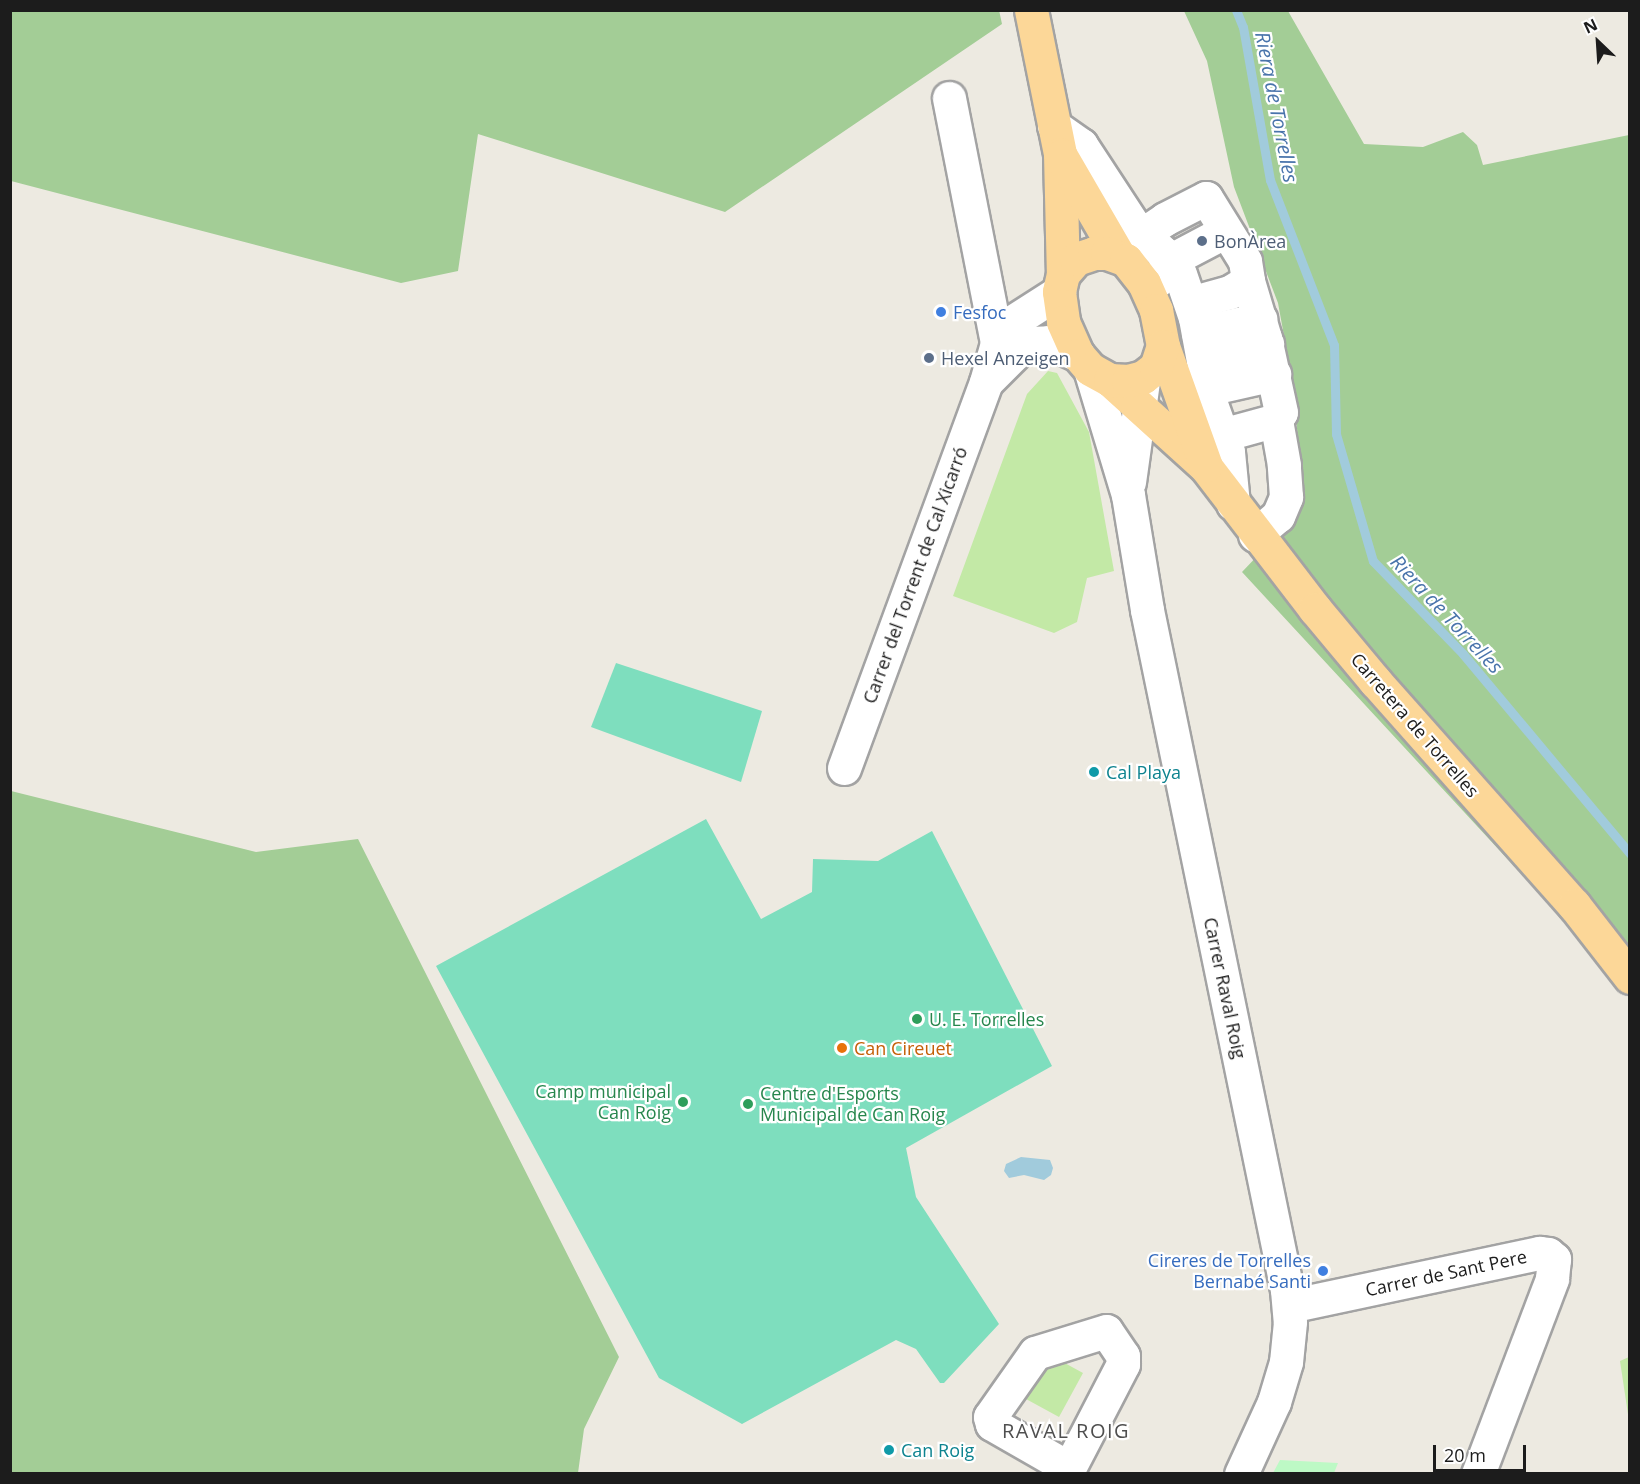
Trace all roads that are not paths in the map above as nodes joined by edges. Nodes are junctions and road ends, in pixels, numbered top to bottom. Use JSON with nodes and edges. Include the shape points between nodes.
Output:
{"nodes":[{"id":1,"x":1030,"y":10,"type":"edge"},
{"id":2,"x":949,"y":98,"type":"dead end"},
{"id":3,"x":1066,"y":150,"type":"junction"},
{"id":4,"x":982,"y":259,"type":"junction"},
{"id":5,"x":1248,"y":281,"type":"junction"},
{"id":6,"x":1056,"y":289,"type":"junction"},
{"id":7,"x":1169,"y":292,"type":"junction"},
{"id":8,"x":997,"y":343,"type":"junction"},
{"id":9,"x":1267,"y":345,"type":"junction"},
{"id":10,"x":1163,"y":346,"type":"junction"},
{"id":11,"x":1093,"y":368,"type":"junction"},
{"id":12,"x":986,"y":382,"type":"junction"},
{"id":13,"x":1140,"y":392,"type":"junction"},
{"id":14,"x":1276,"y":420,"type":"junction"},
{"id":15,"x":1222,"y":435,"type":"junction"},
{"id":16,"x":1206,"y":467,"type":"junction"},
{"id":17,"x":1128,"y":495,"type":"junction"},
{"id":18,"x":1233,"y":504,"type":"junction"},
{"id":19,"x":1255,"y":535,"type":"junction"},
{"id":20,"x":844,"y":768,"type":"dead end"},
{"id":21,"x":1629,"y":977,"type":"edge"},
{"id":22,"x":1289,"y":1306,"type":"junction"},
{"id":23,"x":1241,"y":1473,"type":"edge"},
{"id":24,"x":1478,"y":1473,"type":"edge"}],
"edges":[{"from":1,"to":3,"type":"main road","name":"Carretera de Torrelles"},
{"from":2,"to":4,"type":"street","name":"Carrer del Torrent de Cal Xicarró"},
{"from":3,"to":6,"type":"main road","name":"Carretera de Torrelles"},
{"from":3,"to":7,"type":"main road","name":"Carretera de Torrelles"},
{"from":4,"to":6,"type":"street","name":"Carrer del Torrent de Cal Xicarró","via":[[1000,283],[1026,298]]},
{"from":4,"to":8,"type":"street","name":"Carrer del Torrent de Cal Xicarró"},
{"from":5,"to":7,"type":"street","via":[[1230,292]]},
{"from":5,"to":7,"type":"street","via":[[1245,261],[1225,230]]},
{"from":5,"to":9,"type":"street"},
{"from":6,"to":7,"type":"main road","via":[[1076,259],[1094,253]]},
{"from":6,"to":8,"type":"street","name":"Carrer del Torrent de Cal Xicarró","via":[[1012,322]]},
{"from":6,"to":11,"type":"main road","name":"Carretera de Torrelles","via":[[1063,322]]},
{"from":7,"to":9,"type":"street"},
{"from":7,"to":9,"type":"street"},
{"from":7,"to":10,"type":"main road","name":"Carretera de Torrelles","via":[[1150,295]]},
{"from":7,"to":15,"type":"street"},
{"from":8,"to":12,"type":"street","name":"Carrer del Torrent de Cal Xicarró"},
{"from":9,"to":14,"type":"street","via":[[1281,412]]},
{"from":10,"to":13,"type":"main road","via":[[1156,367]]},
{"from":10,"to":16,"type":"main road","name":"Carretera de Torrelles"},
{"from":11,"to":12,"type":"street","name":"Carrer del Torrent de Cal Xicarró","via":[[1049,342],[1032,343],[1017,351]]},
{"from":11,"to":13,"type":"main road","name":"Carretera de Torrelles"},
{"from":11,"to":17,"type":"street","name":"Carrer Raval Roig"},
{"from":12,"to":20,"type":"street","name":"Carrer del Torrent de Cal Xicarró"},
{"from":13,"to":16,"type":"main road","name":"Carretera de Torrelles"},
{"from":13,"to":17,"type":"street","name":"Carrer Raval Roig"},
{"from":14,"to":15,"type":"street"},
{"from":14,"to":19,"type":"street","via":[[1286,497],[1278,516]]},
{"from":15,"to":18,"type":"street","via":[[1228,452]]},
{"from":16,"to":18,"type":"main road","name":"Carretera de Torrelles"},
{"from":17,"to":22,"type":"street","name":"Carrer Raval Roig","via":[[1147,610]]},
{"from":18,"to":19,"type":"main road","name":"Carretera de Torrelles"},
{"from":19,"to":21,"type":"main road","name":"Carretera de Torrelles","via":[[1375,681],[1574,905]]},
{"from":22,"to":23,"type":"street","name":"Carrer Raval Roig","via":[[1289,1346],[1281,1382]]},
{"from":22,"to":24,"type":"street","name":"Carrer de Sant Pere","via":[[1539,1253],[1554,1259],[1552,1279]]}]}
